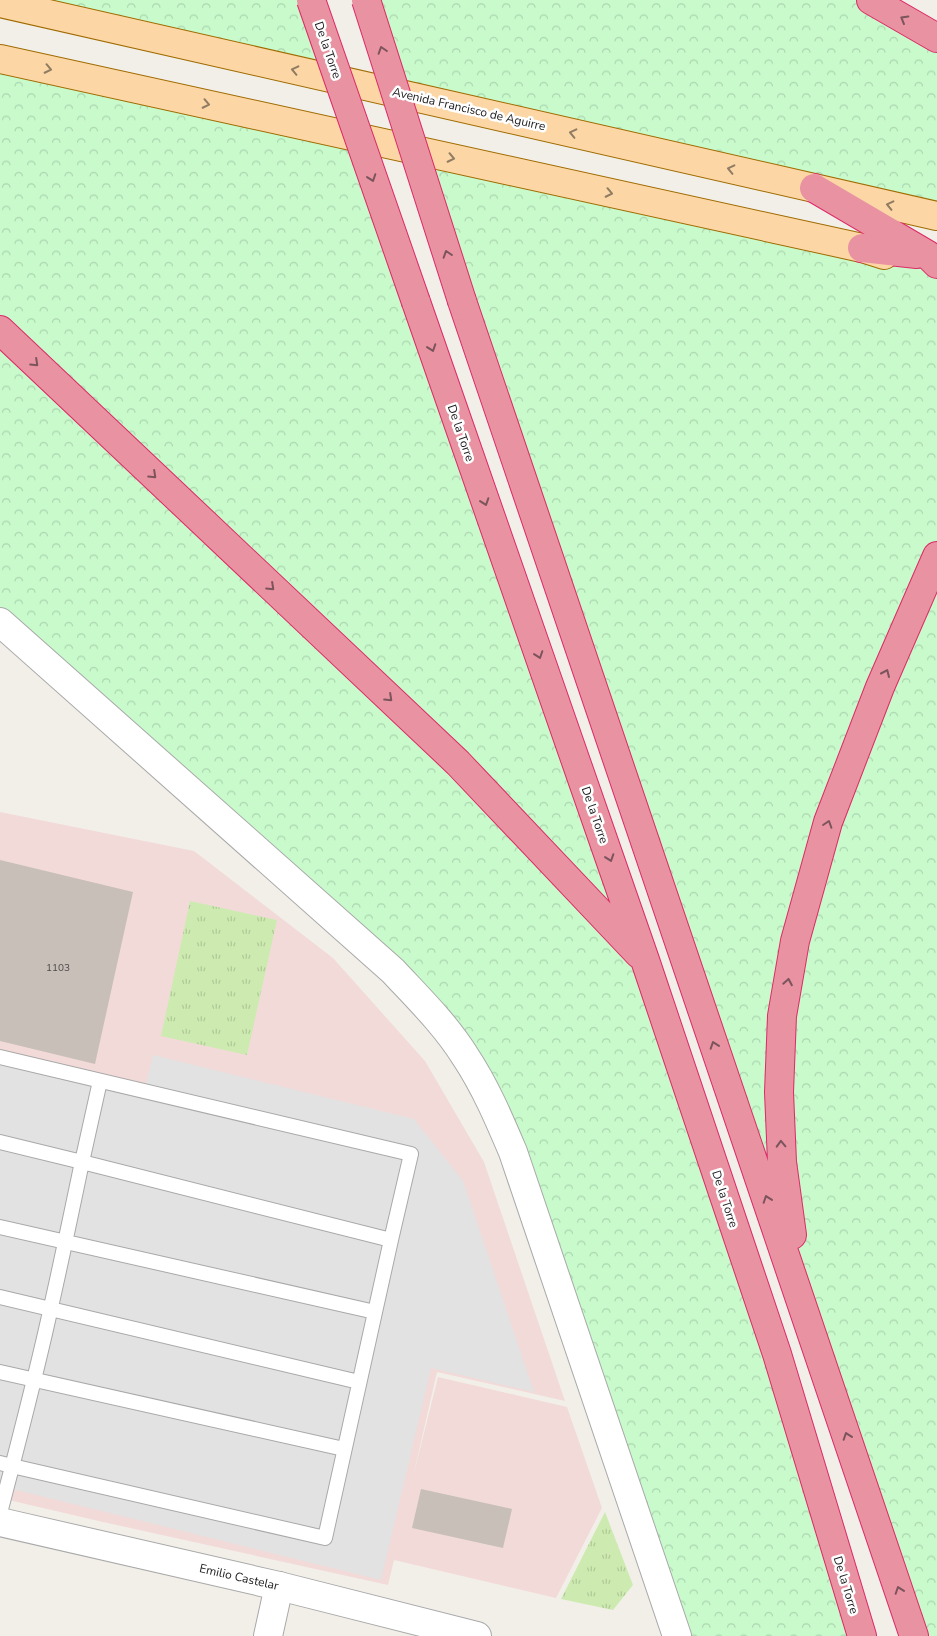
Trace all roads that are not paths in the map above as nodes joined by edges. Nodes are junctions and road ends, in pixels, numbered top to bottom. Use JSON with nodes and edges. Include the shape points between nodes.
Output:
{"nodes":[{"id":1,"x":311,"y":0,"type":"edge"},
{"id":2,"x":366,"y":0,"type":"edge"},
{"id":3,"x":871,"y":0,"type":"edge"},
{"id":4,"x":0,"y":3,"type":"edge"},
{"id":5,"x":937,"y":38,"type":"edge"},
{"id":6,"x":0,"y":59,"type":"edge"},
{"id":7,"x":814,"y":188,"type":"junction"},
{"id":8,"x":937,"y":216,"type":"edge"},
{"id":9,"x":862,"y":248,"type":"joint"},
{"id":10,"x":935,"y":261,"type":"edge"},
{"id":11,"x":0,"y":330,"type":"edge"},
{"id":12,"x":937,"y":556,"type":"edge"},
{"id":13,"x":0,"y":622,"type":"edge"},
{"id":14,"x":645,"y":960,"type":"junction"},
{"id":15,"x":0,"y":1058,"type":"edge"},
{"id":16,"x":100,"y":1080,"type":"junction"},
{"id":17,"x":0,"y":1142,"type":"edge"},
{"id":18,"x":82,"y":1162,"type":"junction"},
{"id":19,"x":0,"y":1227,"type":"edge"},
{"id":20,"x":391,"y":1240,"type":"junction"},
{"id":21,"x":65,"y":1242,"type":"junction"},
{"id":22,"x":800,"y":1296,"type":"junction"},
{"id":23,"x":0,"y":1297,"type":"edge"},
{"id":24,"x":51,"y":1308,"type":"junction"},
{"id":25,"x":375,"y":1312,"type":"junction"},
{"id":26,"x":0,"y":1372,"type":"edge"},
{"id":27,"x":33,"y":1380,"type":"junction"},
{"id":28,"x":359,"y":1382,"type":"junction"},
{"id":29,"x":344,"y":1449,"type":"junction"},
{"id":30,"x":6,"y":1464,"type":"edge"},
{"id":31,"x":0,"y":1513,"type":"edge"},
{"id":32,"x":0,"y":1522,"type":"edge"},
{"id":33,"x":278,"y":1586,"type":"junction"},
{"id":34,"x":268,"y":1636,"type":"edge"},
{"id":35,"x":477,"y":1636,"type":"edge"},
{"id":36,"x":677,"y":1636,"type":"edge"},
{"id":37,"x":862,"y":1636,"type":"edge"},
{"id":38,"x":914,"y":1636,"type":"edge"}],
"edges":[{"from":1,"to":14,"type":"highway","name":"De la Torre","one_way":true,"bridge":true},
{"from":22,"to":2,"type":"highway","one_way":true,"bridge":true,"via":[[462,301]]},
{"from":5,"to":3,"type":"highway","one_way":true},
{"from":7,"to":4,"type":"main road","name":"Avenida Francisco de Aguirre","one_way":true},
{"from":6,"to":9,"type":"main road","one_way":true},
{"from":8,"to":7,"type":"main road","name":"Avenida Francisco de Aguirre","one_way":true},
{"from":7,"to":10,"type":"highway"},
{"from":9,"to":10,"type":"highway"},
{"from":11,"to":14,"type":"highway","one_way":true,"via":[[458,763]]},
{"from":22,"to":12,"type":"highway","one_way":true,"via":[[782,1162],[779,1092],[782,1016],[795,941],[828,822],[880,687]]},
{"from":13,"to":36,"type":"street","via":[[393,971],[436,1016],[465,1055],[491,1101],[513,1152]]},
{"from":14,"to":37,"type":"highway","name":"De la Torre","via":[[777,1354]]},
{"from":15,"to":16,"type":"lane"},
{"from":16,"to":18,"type":"lane"},
{"from":16,"to":20,"type":"lane","via":[[411,1154]]},
{"from":17,"to":18,"type":"lane"},
{"from":18,"to":20,"type":"lane"},
{"from":18,"to":21,"type":"lane"},
{"from":19,"to":21,"type":"lane"},
{"from":20,"to":25,"type":"lane"},
{"from":21,"to":24,"type":"lane"},
{"from":21,"to":25,"type":"lane"},
{"from":38,"to":22,"type":"highway","one_way":true},
{"from":23,"to":24,"type":"lane"},
{"from":24,"to":27,"type":"lane"},
{"from":24,"to":28,"type":"lane"},
{"from":25,"to":28,"type":"lane"},
{"from":26,"to":27,"type":"lane"},
{"from":27,"to":29,"type":"lane"},
{"from":27,"to":30,"type":"lane"},
{"from":28,"to":29,"type":"lane"},
{"from":29,"to":30,"type":"lane","via":[[325,1538]]},
{"from":30,"to":31,"type":"lane"},
{"from":32,"to":33,"type":"street","name":"Emilio Castelar"},
{"from":33,"to":34,"type":"street"},
{"from":33,"to":35,"type":"street","name":"Emilio Castelar"}]}
